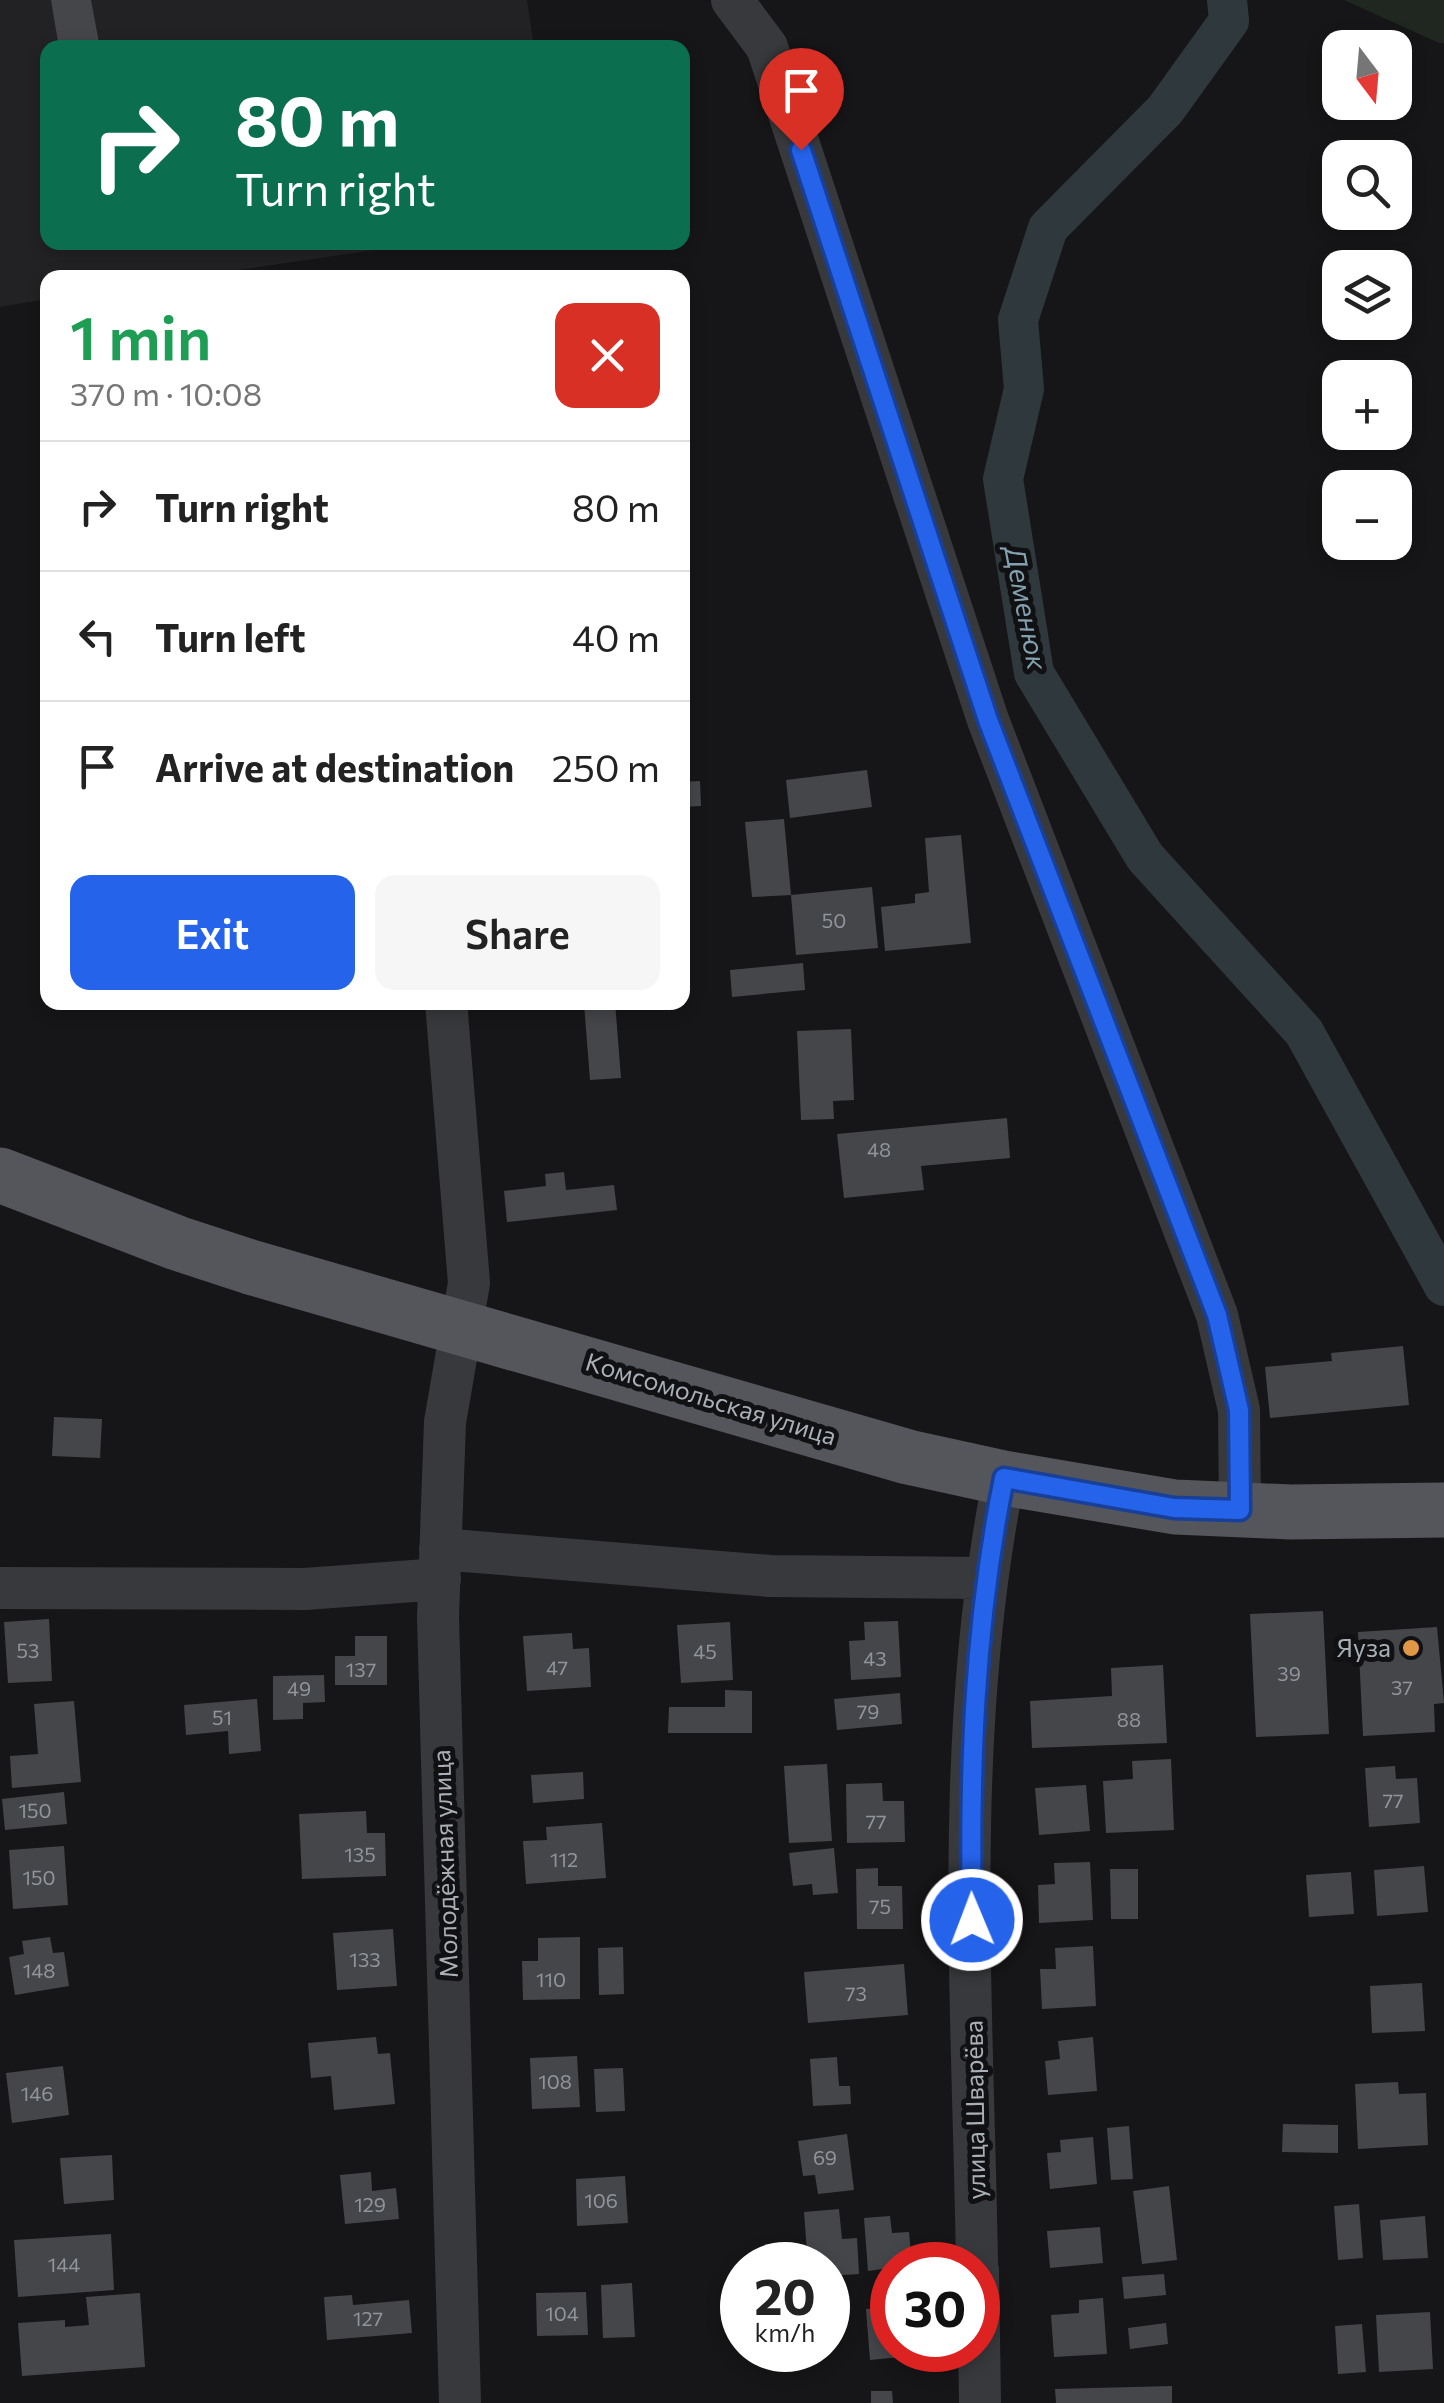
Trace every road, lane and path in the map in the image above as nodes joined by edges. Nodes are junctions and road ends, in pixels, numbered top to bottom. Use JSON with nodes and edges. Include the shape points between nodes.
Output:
{"nodes":[{"id":1,"x":732,"y":0,"type":"edge"},
{"id":2,"x":447,"y":1010,"type":"edge"},
{"id":3,"x":0,"y":1175,"type":"edge"},
{"id":4,"x":460,"y":1327,"type":"junction"},
{"id":5,"x":1004,"y":1478,"type":"junction"},
{"id":6,"x":1240,"y":1510,"type":"junction"},
{"id":7,"x":1444,"y":1510,"type":"edge"},
{"id":8,"x":440,"y":1564,"type":"junction"},
{"id":9,"x":984,"y":1578,"type":"junction"},
{"id":10,"x":0,"y":1588,"type":"edge"},
{"id":11,"x":978,"y":2242,"type":"edge"},
{"id":12,"x":980,"y":2372,"type":"edge"},
{"id":13,"x":460,"y":2403,"type":"edge"},
{"id":14,"x":980,"y":2403,"type":"edge"}],
"edges":[{"from":1,"to":6,"type":"street","via":[[767,46],[988,720],[1217,1315],[1239,1410]]},
{"from":2,"to":4,"type":"street","name":"Молодёжная улица","via":[[469,1282]]},
{"from":3,"to":4,"type":"main road","name":"Комсомольская улица","via":[[177,1244]]},
{"from":4,"to":5,"type":"main road","name":"Комсомольская улица","via":[[908,1457]]},
{"from":4,"to":8,"type":"street","name":"Молодёжная улица","via":[[445,1422]]},
{"from":5,"to":6,"type":"main road","name":"Комсомольская улица","via":[[1174,1508]]},
{"from":5,"to":9,"type":"street","name":"улица Шварёва"},
{"from":6,"to":7,"type":"main road","name":"Комсомольская улица"},
{"from":8,"to":9,"type":"street"},
{"from":8,"to":10,"type":"street","via":[[305,1590]]},
{"from":8,"to":13,"type":"street","name":"Молодёжная улица"},
{"from":9,"to":11,"type":"street","name":"улица Шварёва","via":[[969,1768]]},
{"from":12,"to":14,"type":"street","name":"улица Шварёва"}]}
